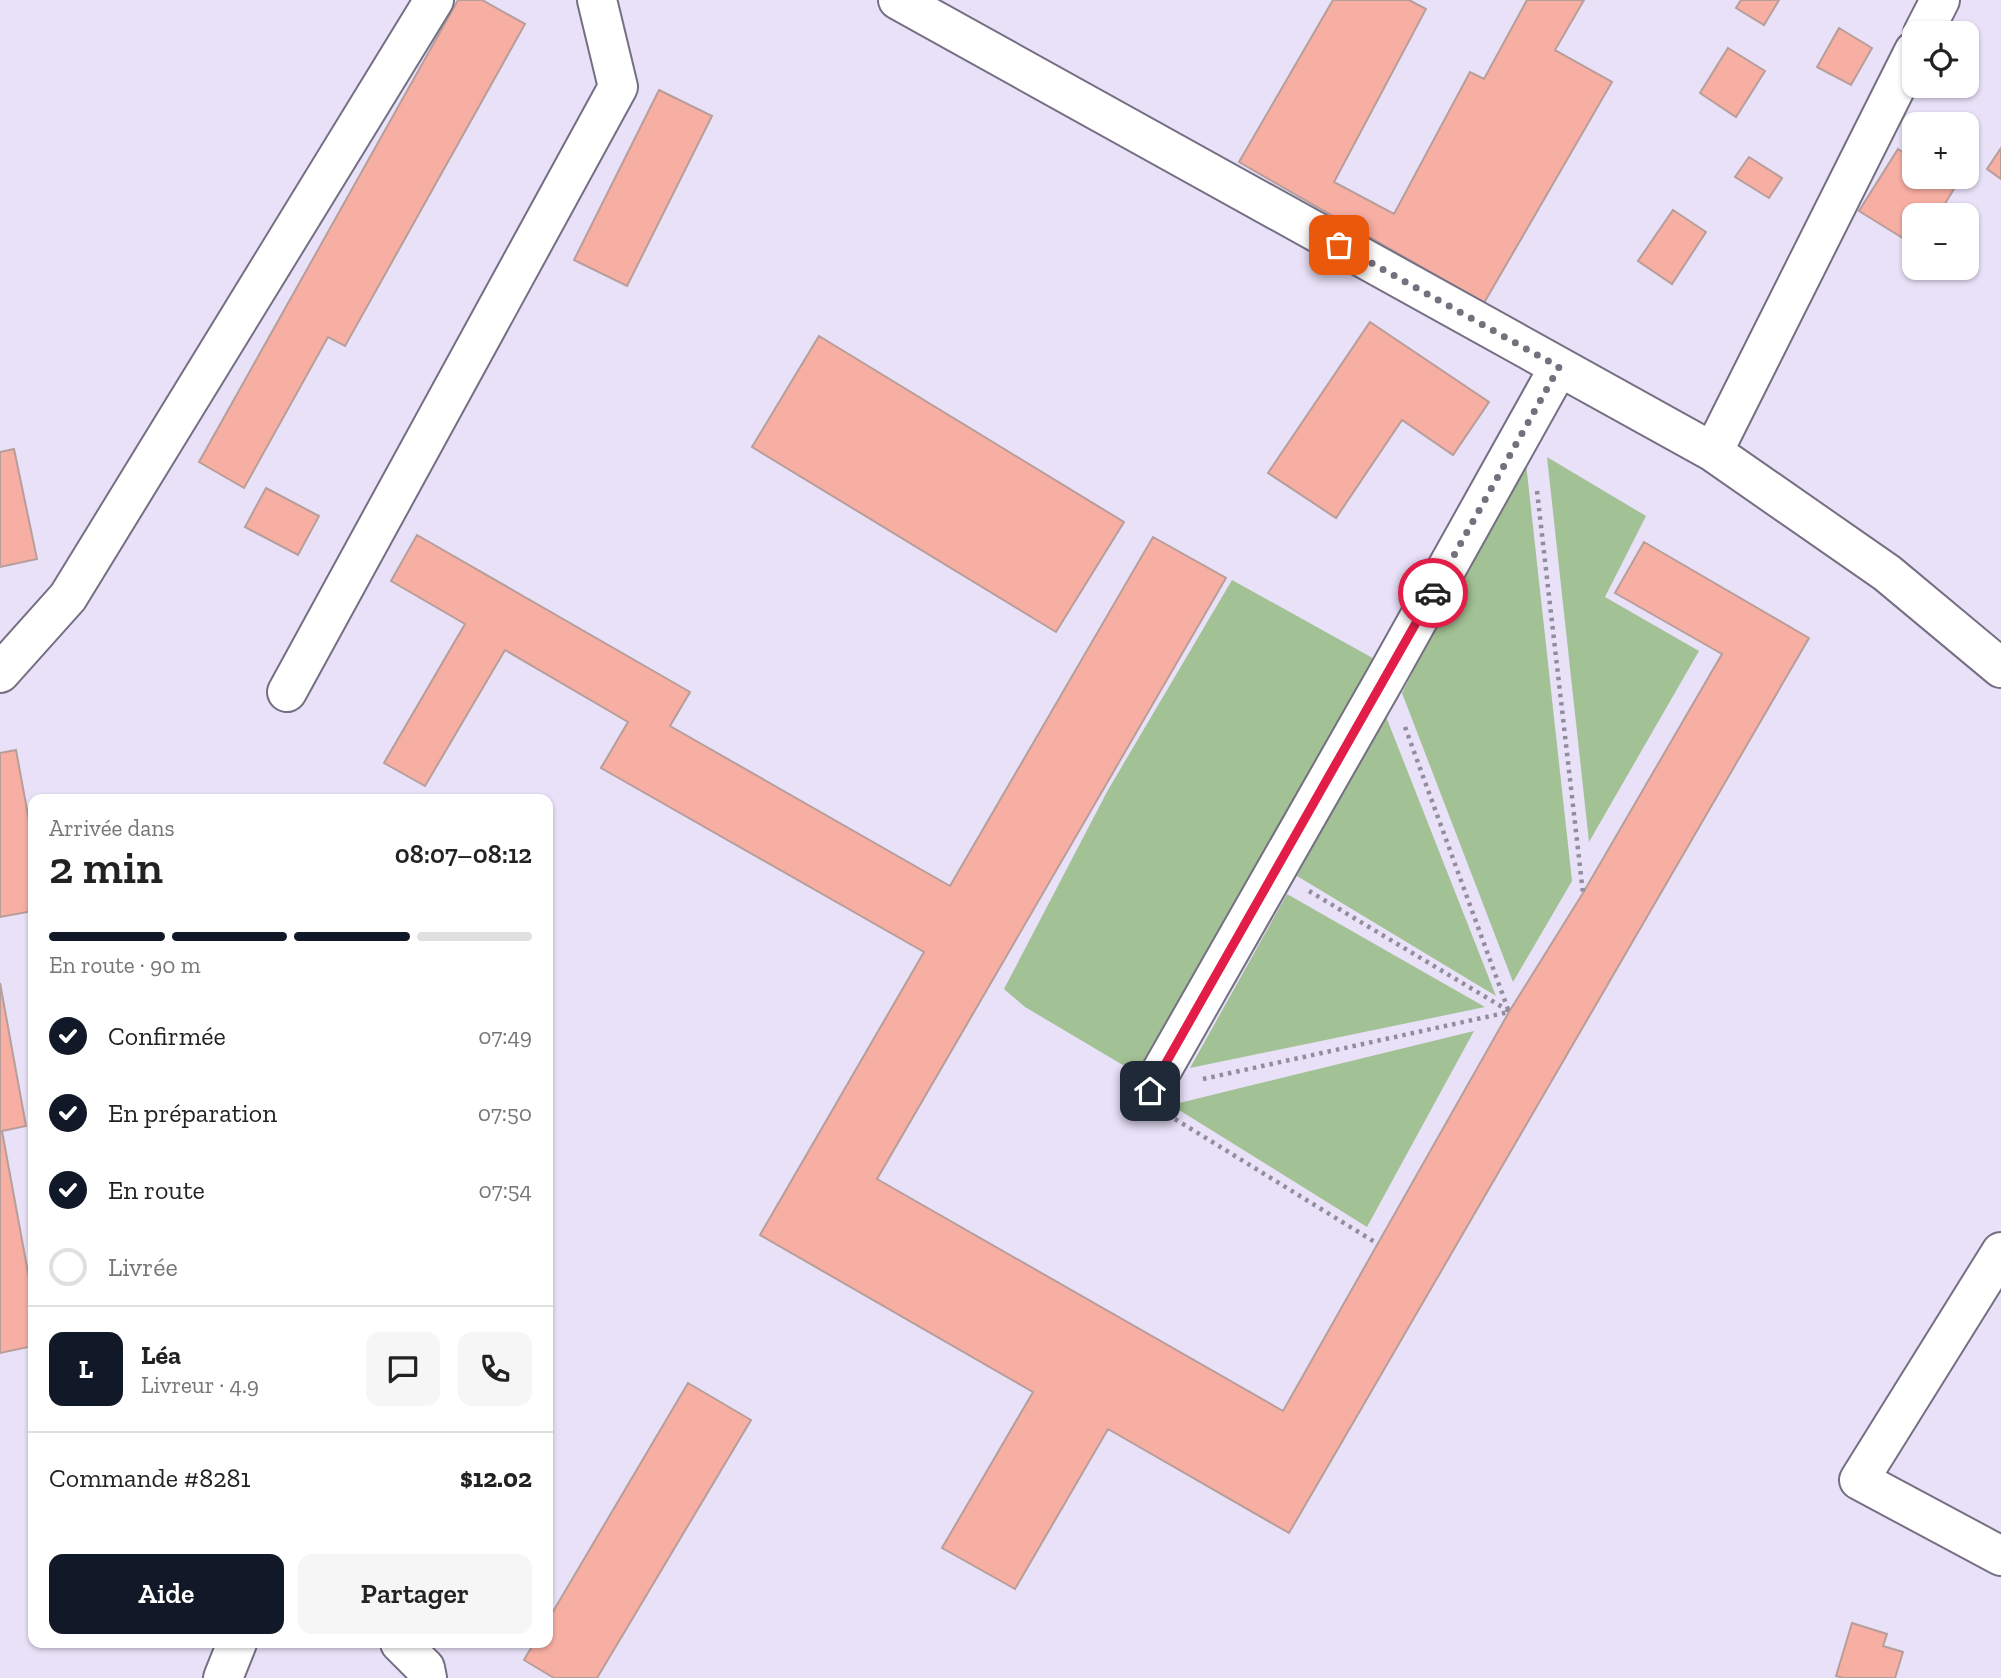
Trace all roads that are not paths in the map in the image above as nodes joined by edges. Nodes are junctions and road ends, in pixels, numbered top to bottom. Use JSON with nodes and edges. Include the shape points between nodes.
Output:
{"nodes":[{"id":1,"x":434,"y":0,"type":"edge"},
{"id":2,"x":597,"y":0,"type":"edge"},
{"id":3,"x":898,"y":0,"type":"edge"},
{"id":4,"x":1940,"y":0,"type":"edge"},
{"id":5,"x":1929,"y":21,"type":"edge"},
{"id":6,"x":1902,"y":75,"type":"edge"},
{"id":7,"x":1559,"y":367,"type":"junction"},
{"id":8,"x":1713,"y":452,"type":"junction"},
{"id":9,"x":2001,"y":668,"type":"edge"},
{"id":10,"x":0,"y":673,"type":"edge"},
{"id":11,"x":287,"y":692,"type":"dead end"},
{"id":12,"x":1150,"y":1091,"type":"road end"},
{"id":13,"x":2001,"y":1252,"type":"edge"},
{"id":14,"x":2001,"y":1556,"type":"edge"},
{"id":15,"x":235,"y":1648,"type":"edge"},
{"id":16,"x":405,"y":1648,"type":"edge"},
{"id":17,"x":223,"y":1678,"type":"edge"},
{"id":18,"x":427,"y":1678,"type":"edge"}],
"edges":[{"from":1,"to":10,"type":"street","via":[[68,597]]},
{"from":2,"to":11,"type":"street","via":[[618,87]]},
{"from":3,"to":7,"type":"street"},
{"from":4,"to":5,"type":"street"},
{"from":6,"to":8,"type":"street"},
{"from":7,"to":8,"type":"street"},
{"from":7,"to":12,"type":"street"},
{"from":8,"to":9,"type":"street","via":[[1887,573]]},
{"from":13,"to":14,"type":"street","via":[[1859,1480]]},
{"from":15,"to":17,"type":"street"},
{"from":16,"to":18,"type":"street","via":[[425,1668]]}]}
